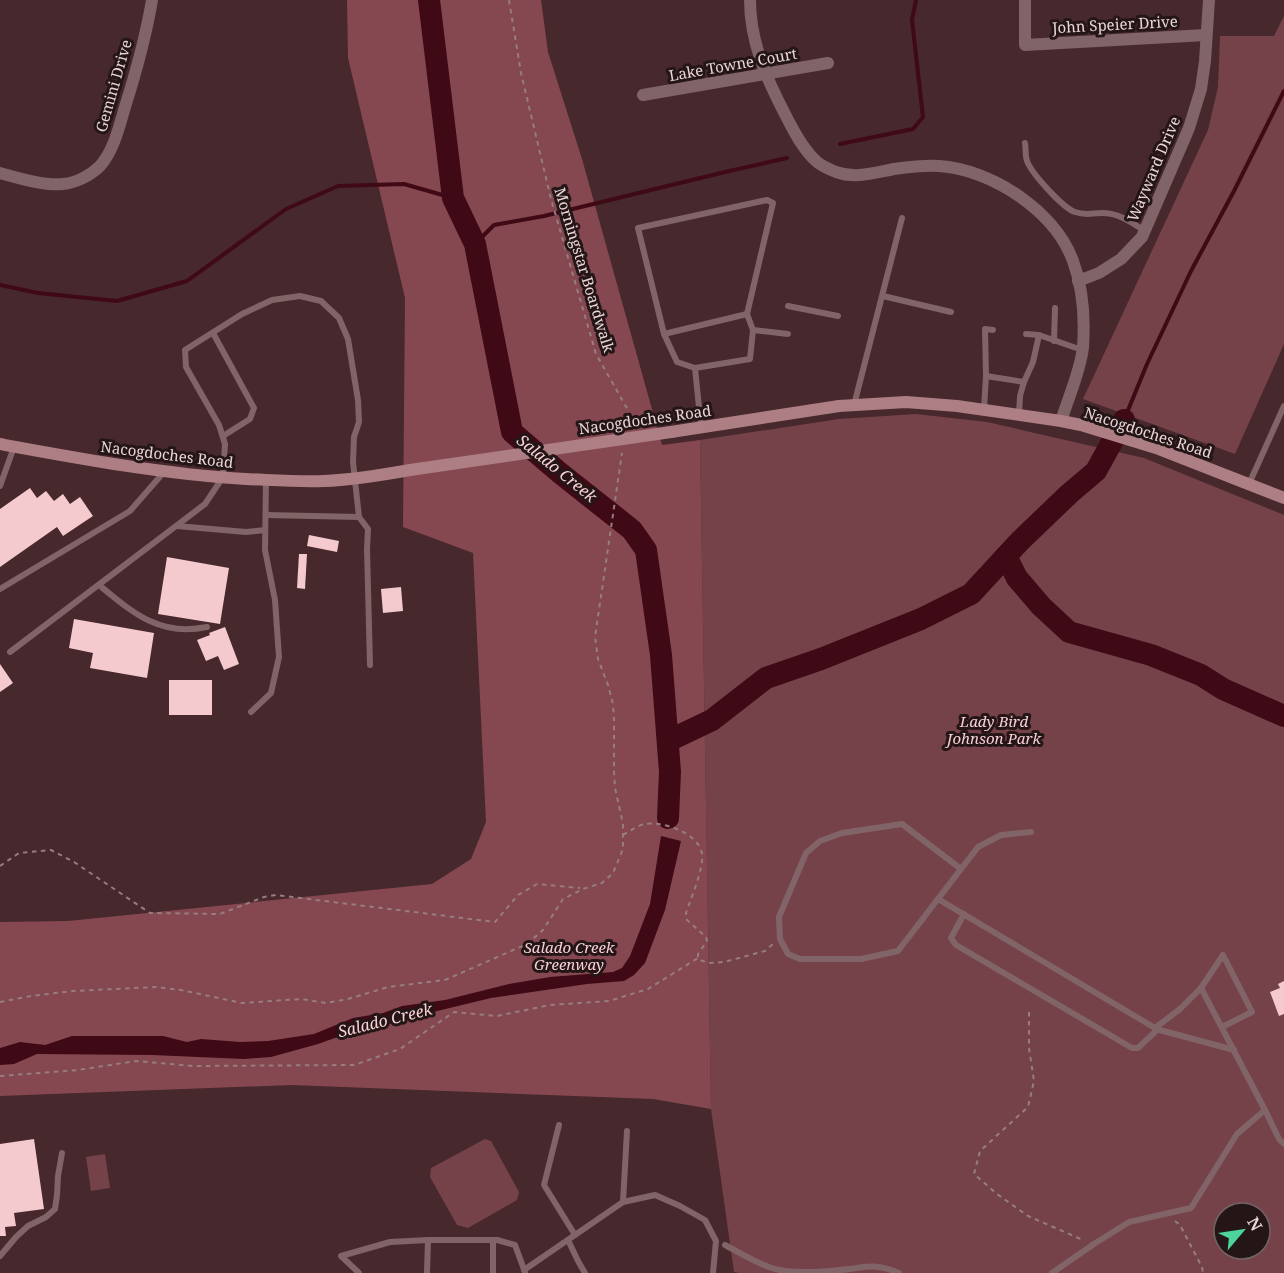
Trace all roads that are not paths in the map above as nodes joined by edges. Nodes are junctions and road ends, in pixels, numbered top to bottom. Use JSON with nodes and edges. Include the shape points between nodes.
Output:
{"nodes":[{"id":1,"x":152,"y":0,"type":"edge"},
{"id":2,"x":750,"y":0,"type":"edge"},
{"id":3,"x":1025,"y":0,"type":"edge"},
{"id":4,"x":1209,"y":0,"type":"edge"},
{"id":5,"x":1206,"y":35,"type":"junction"},
{"id":6,"x":828,"y":63,"type":"dead end"},
{"id":7,"x":765,"y":74,"type":"junction"},
{"id":8,"x":643,"y":95,"type":"dead end"},
{"id":9,"x":1025,"y":143,"type":"dead end"},
{"id":10,"x":0,"y":174,"type":"edge"},
{"id":11,"x":902,"y":219,"type":"dead end"},
{"id":12,"x":1144,"y":231,"type":"junction"},
{"id":13,"x":1078,"y":281,"type":"junction"},
{"id":14,"x":883,"y":296,"type":"junction"},
{"id":15,"x":788,"y":306,"type":"dead end"},
{"id":16,"x":1055,"y":308,"type":"dead end"},
{"id":17,"x":951,"y":312,"type":"dead end"},
{"id":18,"x":747,"y":314,"type":"junction"},
{"id":19,"x":838,"y":316,"type":"dead end"},
{"id":20,"x":753,"y":330,"type":"junction"},
{"id":21,"x":993,"y":330,"type":"dead end"},
{"id":22,"x":213,"y":333,"type":"junction"},
{"id":23,"x":664,"y":334,"type":"junction"},
{"id":24,"x":788,"y":334,"type":"dead end"},
{"id":25,"x":1026,"y":334,"type":"dead end"},
{"id":26,"x":1039,"y":335,"type":"junction"},
{"id":27,"x":1054,"y":341,"type":"junction"},
{"id":28,"x":1082,"y":350,"type":"junction"},
{"id":29,"x":695,"y":368,"type":"junction"},
{"id":30,"x":986,"y":376,"type":"junction"},
{"id":31,"x":1024,"y":382,"type":"junction"},
{"id":32,"x":854,"y":405,"type":"junction"},
{"id":33,"x":1284,"y":406,"type":"edge"},
{"id":34,"x":984,"y":409,"type":"junction"},
{"id":35,"x":1019,"y":414,"type":"junction"},
{"id":36,"x":1061,"y":421,"type":"junction"},
{"id":37,"x":701,"y":427,"type":"junction"},
{"id":38,"x":223,"y":436,"type":"junction"},
{"id":39,"x":0,"y":444,"type":"edge"},
{"id":40,"x":14,"y":447,"type":"junction"},
{"id":41,"x":164,"y":472,"type":"junction"},
{"id":42,"x":223,"y":477,"type":"junction"},
{"id":43,"x":356,"y":477,"type":"junction"},
{"id":44,"x":266,"y":480,"type":"junction"},
{"id":45,"x":1249,"y":484,"type":"junction"},
{"id":46,"x":0,"y":486,"type":"edge"},
{"id":47,"x":1284,"y":498,"type":"edge"},
{"id":48,"x":266,"y":515,"type":"junction"},
{"id":49,"x":360,"y":517,"type":"junction"},
{"id":50,"x":177,"y":525,"type":"junction"},
{"id":51,"x":266,"y":530,"type":"junction"},
{"id":52,"x":99,"y":585,"type":"junction"},
{"id":53,"x":0,"y":589,"type":"edge"},
{"id":54,"x":207,"y":627,"type":"dead end"},
{"id":55,"x":10,"y":652,"type":"dead end"},
{"id":56,"x":370,"y":665,"type":"dead end"},
{"id":57,"x":251,"y":712,"type":"dead end"},
{"id":58,"x":1030,"y":832,"type":"dead end"},
{"id":59,"x":961,"y":869,"type":"junction"},
{"id":60,"x":938,"y":899,"type":"junction"},
{"id":61,"x":964,"y":914,"type":"junction"},
{"id":62,"x":1201,"y":987,"type":"junction"},
{"id":63,"x":1222,"y":1027,"type":"junction"},
{"id":64,"x":1156,"y":1029,"type":"junction"},
{"id":65,"x":1234,"y":1050,"type":"junction"},
{"id":66,"x":1265,"y":1110,"type":"junction"},
{"id":67,"x":559,"y":1125,"type":"dead end"},
{"id":68,"x":627,"y":1131,"type":"dead end"},
{"id":69,"x":1284,"y":1144,"type":"edge"},
{"id":70,"x":62,"y":1153,"type":"dead end"},
{"id":71,"x":623,"y":1202,"type":"junction"},
{"id":72,"x":575,"y":1235,"type":"junction"},
{"id":73,"x":428,"y":1240,"type":"junction"},
{"id":74,"x":493,"y":1240,"type":"junction"},
{"id":75,"x":568,"y":1240,"type":"junction"},
{"id":76,"x":725,"y":1245,"type":"dead end"},
{"id":77,"x":0,"y":1256,"type":"edge"},
{"id":78,"x":525,"y":1272,"type":"edge"},
{"id":79,"x":359,"y":1273,"type":"edge"},
{"id":80,"x":427,"y":1273,"type":"edge"},
{"id":81,"x":493,"y":1273,"type":"edge"},
{"id":82,"x":585,"y":1273,"type":"edge"},
{"id":83,"x":713,"y":1273,"type":"edge"},
{"id":84,"x":899,"y":1273,"type":"edge"},
{"id":85,"x":1052,"y":1273,"type":"edge"}],
"edges":[{"from":1,"to":10,"type":"street","name":"Gemini Drive","via":[[117,136],[99,166],[76,181],[63,184]]},
{"from":2,"to":7,"type":"street","via":[[753,32]]},
{"from":3,"to":5,"type":"street","name":"John Speier Drive","via":[[1025,45]]},
{"from":4,"to":5,"type":"street","name":"Wayward Drive"},
{"from":5,"to":12,"type":"street","name":"Wayward Drive","via":[[1201,89],[1189,128]]},
{"from":6,"to":7,"type":"street","name":"Lake Towne Court"},
{"from":7,"to":8,"type":"street","name":"Lake Towne Court"},
{"from":7,"to":13,"type":"street","via":[[795,134],[817,162],[851,176],[923,165],[956,168],[995,181],[1032,206],[1051,226],[1073,260]]},
{"from":9,"to":12,"type":"lane","via":[[1026,160],[1035,174],[1072,211],[1120,215]]},
{"from":11,"to":14,"type":"lane"},
{"from":12,"to":13,"type":"street","name":"Wayward Drive","via":[[1121,259]]},
{"from":13,"to":28,"type":"street","via":[[1084,323]]},
{"from":14,"to":17,"type":"lane"},
{"from":14,"to":32,"type":"lane"},
{"from":15,"to":19,"type":"lane"},
{"from":16,"to":27,"type":"lane"},
{"from":18,"to":20,"type":"lane"},
{"from":18,"to":23,"type":"lane"},
{"from":18,"to":23,"type":"lane","via":[[773,203],[767,200],[638,228]]},
{"from":20,"to":24,"type":"lane"},
{"from":20,"to":29,"type":"lane","via":[[750,359]]},
{"from":21,"to":30,"type":"lane","via":[[986,329]]},
{"from":22,"to":38,"type":"lane","via":[[185,350],[186,368]]},
{"from":22,"to":38,"type":"lane","via":[[254,408],[250,419]]},
{"from":22,"to":43,"type":"lane","via":[[272,300],[291,297],[321,301],[339,318],[348,339],[358,400],[353,462]]},
{"from":23,"to":29,"type":"lane","via":[[677,362]]},
{"from":25,"to":26,"type":"lane"},
{"from":26,"to":27,"type":"lane"},
{"from":26,"to":31,"type":"lane"},
{"from":27,"to":28,"type":"lane"},
{"from":28,"to":36,"type":"street"},
{"from":29,"to":37,"type":"lane"},
{"from":30,"to":31,"type":"lane","via":[[1006,376]]},
{"from":30,"to":34,"type":"lane"},
{"from":31,"to":35,"type":"lane"},
{"from":32,"to":34,"type":"main road","name":"Nacogdoches Road","via":[[906,402]]},
{"from":32,"to":37,"type":"main road","name":"Nacogdoches Road"},
{"from":33,"to":45,"type":"lane"},
{"from":34,"to":35,"type":"main road","name":"Nacogdoches Road"},
{"from":35,"to":36,"type":"main road","name":"Nacogdoches Road"},
{"from":36,"to":45,"type":"main road","name":"Nacogdoches Road","via":[[1156,448]]},
{"from":37,"to":43,"type":"main road","name":"Nacogdoches Road","bridge":true},
{"from":38,"to":42,"type":"lane"},
{"from":39,"to":40,"type":"main road","name":"Nacogdoches Road"},
{"from":40,"to":41,"type":"main road","name":"Nacogdoches Road"},
{"from":40,"to":46,"type":"lane"},
{"from":41,"to":42,"type":"main road","name":"Nacogdoches Road"},
{"from":41,"to":53,"type":"lane","via":[[130,511]]},
{"from":42,"to":44,"type":"main road","name":"Nacogdoches Road"},
{"from":42,"to":50,"type":"lane","via":[[206,504]]},
{"from":43,"to":44,"type":"main road","name":"Nacogdoches Road"},
{"from":43,"to":49,"type":"lane"},
{"from":44,"to":48,"type":"lane"},
{"from":45,"to":47,"type":"main road","name":"Nacogdoches Road"},
{"from":48,"to":49,"type":"lane"},
{"from":48,"to":51,"type":"lane"},
{"from":49,"to":56,"type":"lane","via":[[368,529]]},
{"from":50,"to":51,"type":"lane","via":[[246,532]]},
{"from":50,"to":52,"type":"lane"},
{"from":51,"to":57,"type":"lane","via":[[265,550],[275,600],[279,657],[271,693]]},
{"from":52,"to":54,"type":"lane","via":[[131,611],[157,625],[192,630]]},
{"from":52,"to":55,"type":"lane"},
{"from":58,"to":59,"type":"lane","via":[[1001,835],[978,847]]},
{"from":59,"to":60,"type":"lane"},
{"from":59,"to":60,"type":"lane","via":[[902,824],[842,833],[820,841],[806,853],[779,917],[780,939],[788,954],[800,959],[861,959],[898,951]]},
{"from":60,"to":61,"type":"lane"},
{"from":61,"to":64,"type":"lane"},
{"from":61,"to":64,"type":"lane","via":[[951,938],[956,945],[1132,1048],[1138,1048]]},
{"from":62,"to":63,"type":"lane"},
{"from":62,"to":63,"type":"lane","via":[[1223,955],[1252,1012]]},
{"from":62,"to":64,"type":"lane"},
{"from":63,"to":65,"type":"lane"},
{"from":64,"to":65,"type":"lane"},
{"from":65,"to":66,"type":"lane"},
{"from":66,"to":69,"type":"lane"},
{"from":66,"to":85,"type":"lane","via":[[1237,1134],[1191,1208],[1130,1222]]},
{"from":67,"to":72,"type":"lane","via":[[544,1185]]},
{"from":68,"to":71,"type":"lane"},
{"from":70,"to":77,"type":"lane","via":[[55,1209],[28,1226]]},
{"from":71,"to":72,"type":"lane"},
{"from":71,"to":83,"type":"lane","via":[[656,1195],[705,1220],[716,1241]]},
{"from":72,"to":75,"type":"lane"},
{"from":73,"to":74,"type":"lane"},
{"from":73,"to":79,"type":"lane","via":[[390,1242],[341,1256]]},
{"from":73,"to":80,"type":"lane"},
{"from":74,"to":78,"type":"lane","via":[[515,1245]]},
{"from":74,"to":81,"type":"lane"},
{"from":75,"to":78,"type":"lane"},
{"from":75,"to":82,"type":"lane"},
{"from":76,"to":84,"type":"lane","via":[[782,1270],[807,1272],[867,1266]]}]}
